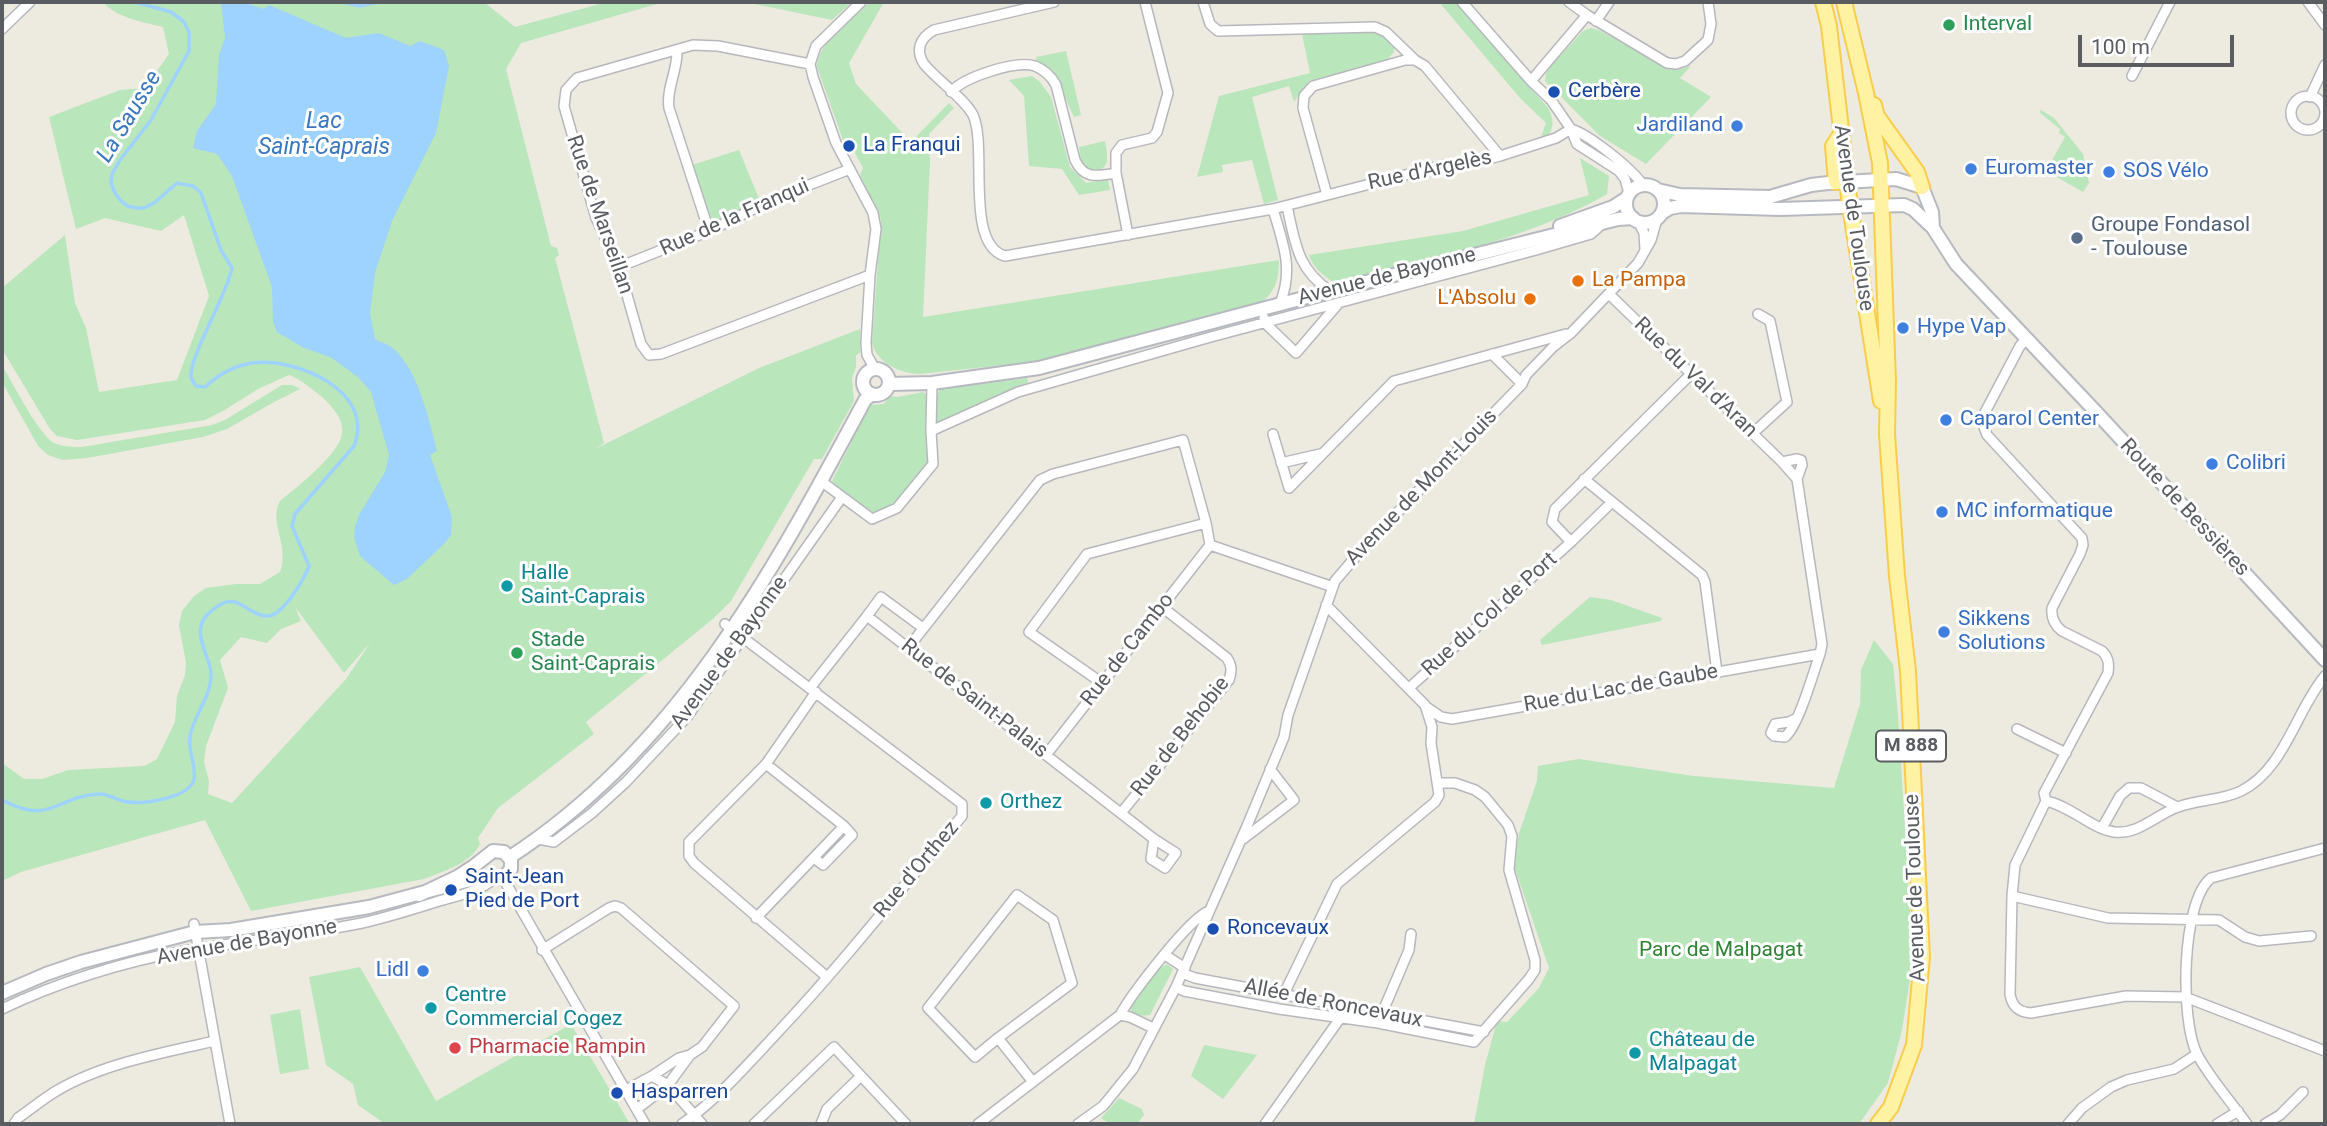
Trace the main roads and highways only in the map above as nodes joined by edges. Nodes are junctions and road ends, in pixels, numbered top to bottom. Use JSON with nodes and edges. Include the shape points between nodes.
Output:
{"nodes":[{"id":1,"x":1823,"y":2,"type":"edge"},
{"id":2,"x":1844,"y":2,"type":"edge"},
{"id":3,"x":1866,"y":93,"type":"junction"},
{"id":4,"x":1922,"y":187,"type":"road end"},
{"id":5,"x":1887,"y":434,"type":"junction"},
{"id":6,"x":1878,"y":1124,"type":"edge"}],
"edges":[{"from":1,"to":5,"type":"main road","name":"Avenue de Toulouse","number":"M 888","via":[[1842,134],[1841,182],[1850,206]]},
{"from":2,"to":3,"type":"main road","name":"Avenue de Toulouse","number":"M 888"},
{"from":3,"to":4,"type":"main road","via":[[1872,96],[1877,116],[1917,172]]},
{"from":3,"to":5,"type":"main road","name":"Avenue de Toulouse","number":"M 888","via":[[1880,163]]},
{"from":5,"to":6,"type":"main road","name":"Avenue de Toulouse","number":"M 888","via":[[1908,671],[1922,957],[1914,1045],[1891,1107]]}]}
